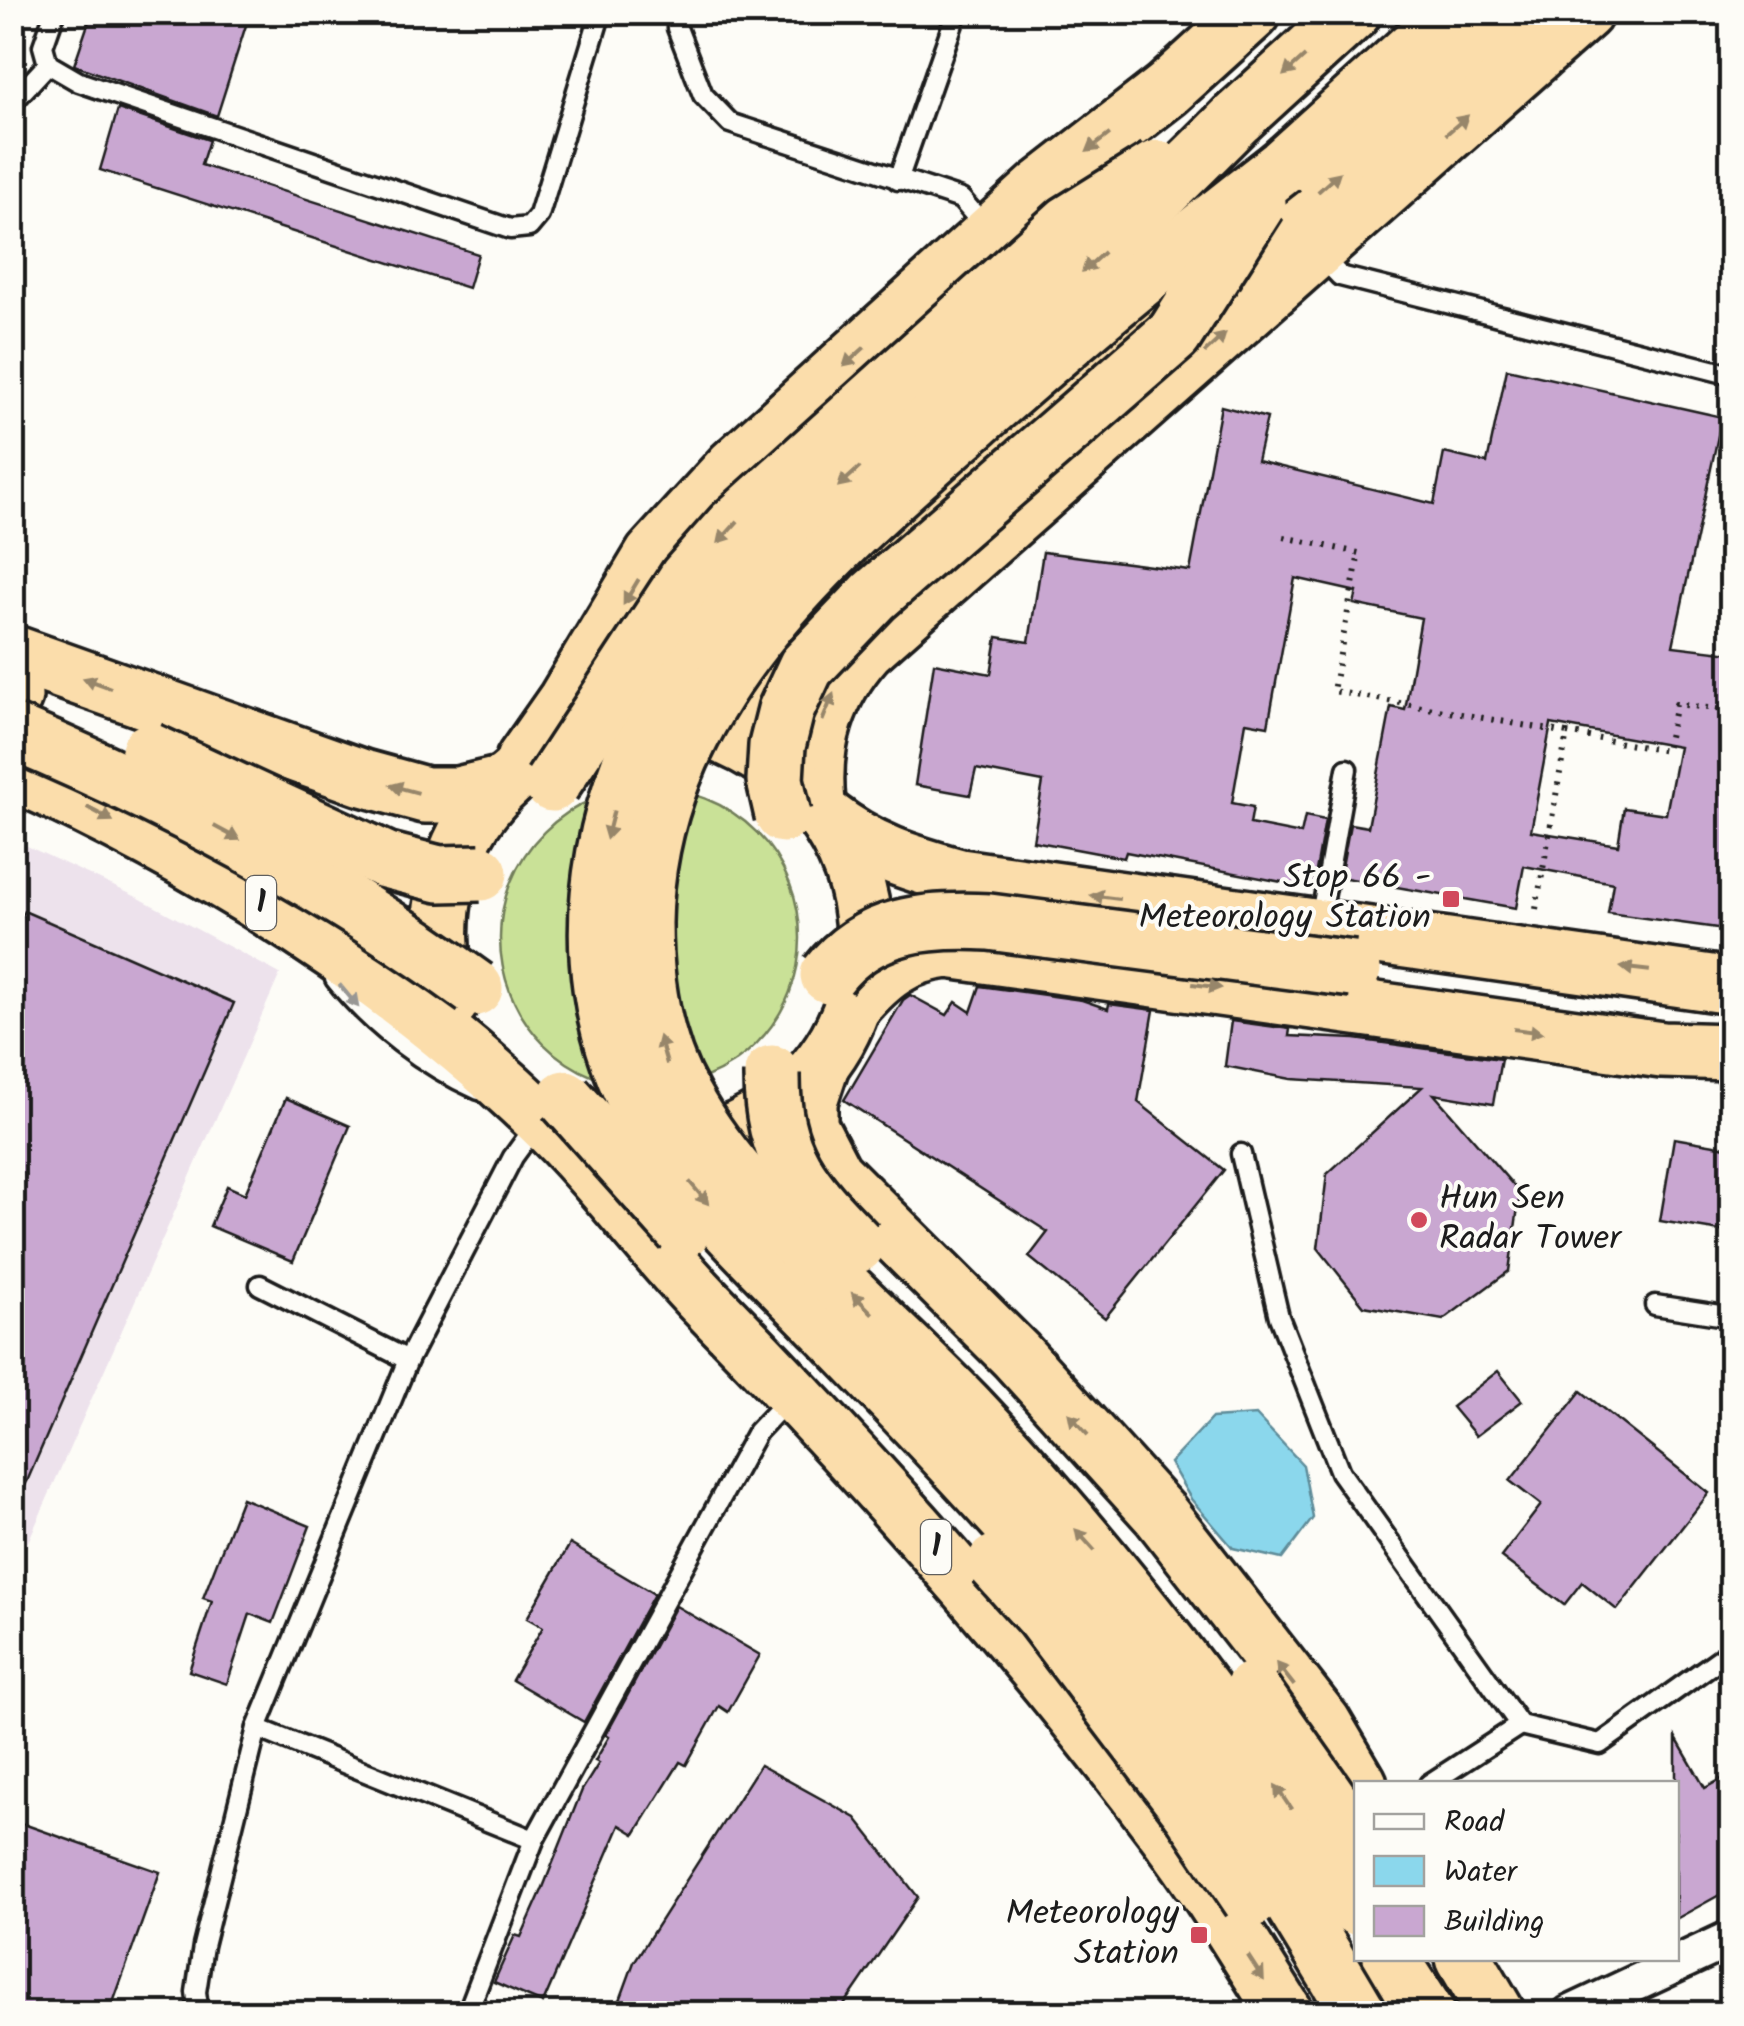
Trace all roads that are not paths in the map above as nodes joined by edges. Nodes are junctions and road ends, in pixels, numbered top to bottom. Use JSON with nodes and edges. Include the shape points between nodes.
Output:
{"nodes":[{"id":1,"x":55,"y":12,"type":"edge"},
{"id":2,"x":600,"y":12,"type":"edge"},
{"id":3,"x":958,"y":12,"type":"edge"},
{"id":4,"x":1253,"y":12,"type":"edge"},
{"id":5,"x":1353,"y":12,"type":"edge"},
{"id":6,"x":1454,"y":12,"type":"edge"},
{"id":7,"x":1520,"y":12,"type":"edge"},
{"id":8,"x":1585,"y":12,"type":"edge"},
{"id":9,"x":677,"y":28,"type":"dead end"},
{"id":10,"x":48,"y":64,"type":"junction"},
{"id":11,"x":1167,"y":90,"type":"junction"},
{"id":12,"x":12,"y":103,"type":"edge"},
{"id":13,"x":1236,"y":118,"type":"junction"},
{"id":14,"x":898,"y":180,"type":"junction"},
{"id":15,"x":1295,"y":212,"type":"junction"},
{"id":16,"x":991,"y":234,"type":"junction"},
{"id":17,"x":1732,"y":375,"type":"edge"},
{"id":18,"x":13,"y":694,"type":"edge"},
{"id":19,"x":755,"y":751,"type":"junction"},
{"id":20,"x":1347,"y":770,"type":"dead end"},
{"id":21,"x":12,"y":772,"type":"edge"},
{"id":22,"x":522,"y":780,"type":"junction"},
{"id":23,"x":809,"y":812,"type":"junction"},
{"id":24,"x":480,"y":873,"type":"junction"},
{"id":25,"x":289,"y":919,"type":"junction"},
{"id":26,"x":1319,"y":926,"type":"junction"},
{"id":27,"x":1732,"y":986,"type":"edge"},
{"id":28,"x":476,"y":988,"type":"junction"},
{"id":29,"x":840,"y":991,"type":"junction"},
{"id":30,"x":1732,"y":1031,"type":"edge"},
{"id":31,"x":1732,"y":1052,"type":"edge"},
{"id":32,"x":796,"y":1069,"type":"junction"},
{"id":33,"x":488,"y":1070,"type":"junction"},
{"id":34,"x":553,"y":1108,"type":"junction"},
{"id":35,"x":1241,"y":1154,"type":"dead end"},
{"id":36,"x":260,"y":1285,"type":"dead end"},
{"id":37,"x":1656,"y":1305,"type":"dead end"},
{"id":38,"x":1732,"y":1317,"type":"edge"},
{"id":39,"x":408,"y":1360,"type":"junction"},
{"id":40,"x":794,"y":1393,"type":"junction"},
{"id":41,"x":1732,"y":1650,"type":"edge"},
{"id":42,"x":1520,"y":1725,"type":"junction"},
{"id":43,"x":257,"y":1728,"type":"junction"},
{"id":44,"x":1357,"y":1781,"type":"edge"},
{"id":45,"x":1434,"y":1781,"type":"edge"},
{"id":46,"x":1354,"y":1829,"type":"edge"},
{"id":47,"x":1354,"y":1835,"type":"edge"},
{"id":48,"x":534,"y":1840,"type":"junction"},
{"id":49,"x":1354,"y":1904,"type":"edge"},
{"id":50,"x":1221,"y":1913,"type":"junction"},
{"id":51,"x":1732,"y":1938,"type":"edge"},
{"id":52,"x":1393,"y":1961,"type":"edge"},
{"id":53,"x":1409,"y":1961,"type":"edge"},
{"id":54,"x":1466,"y":1961,"type":"edge"},
{"id":55,"x":198,"y":2014,"type":"edge"},
{"id":56,"x":467,"y":2014,"type":"edge"},
{"id":57,"x":1286,"y":2014,"type":"edge"},
{"id":58,"x":1348,"y":2014,"type":"edge"},
{"id":59,"x":1359,"y":2014,"type":"edge"},
{"id":60,"x":1429,"y":2014,"type":"edge"},
{"id":61,"x":1497,"y":2014,"type":"edge"},
{"id":62,"x":1570,"y":2014,"type":"edge"}],
"edges":[{"from":1,"to":10,"type":"lane","via":[[44,46]]},
{"from":2,"to":10,"type":"lane","via":[[539,215],[529,227],[510,229],[79,82]]},
{"from":3,"to":14,"type":"lane"},
{"from":4,"to":11,"type":"highway"},
{"from":5,"to":13,"type":"highway","one_way":true},
{"from":6,"to":15,"type":"highway"},
{"from":15,"to":7,"type":"highway","one_way":true},
{"from":15,"to":8,"type":"highway","one_way":true},
{"from":9,"to":14,"type":"lane","via":[[703,95],[730,123]]},
{"from":10,"to":12,"type":"lane"},
{"from":11,"to":15,"type":"highway"},
{"from":11,"to":16,"type":"highway","one_way":true},
{"from":13,"to":22,"type":"highway","one_way":true,"bridge":true,"via":[[1069,223],[765,494],[686,578]]},
{"from":13,"to":59,"type":"highway","one_way":true,"bridge":true,"via":[[1103,252],[797,524],[718,608],[665,686],[627,761],[598,890],[598,948],[606,1012],[625,1077],[667,1154],[731,1231],[1072,1591],[1226,1790]]},
{"from":14,"to":16,"type":"lane","via":[[961,200]]},
{"from":15,"to":17,"type":"lane","via":[[1340,276]]},
{"from":15,"to":19,"type":"highway","via":[[1151,310],[853,572],[765,671],[752,696]]},
{"from":23,"to":15,"type":"highway","one_way":true,"via":[[822,720],[840,678]]},
{"from":15,"to":23,"type":"highway","bridge":true,"via":[[1174,334],[874,596],[806,667],[776,746],[775,780]]},
{"from":49,"to":15,"type":"highway","one_way":true,"bridge":true,"via":[[1260,1762],[1105,1562],[968,1409],[762,1201],[704,1131],[667,1064],[644,947],[652,844],[674,775],[706,706],[754,634],[828,550],[1127,287]]},
{"from":16,"to":22,"type":"highway","one_way":true,"via":[[733,467],[653,555]]},
{"from":22,"to":18,"type":"highway","one_way":true,"via":[[458,795],[425,795]]},
{"from":18,"to":24,"type":"highway","bridge":true,"via":[[385,860],[438,874]]},
{"from":18,"to":28,"type":"highway","one_way":true,"bridge":true,"via":[[172,804],[303,874]]},
{"from":19,"to":22,"type":"highway","via":[[694,730],[622,726],[580,735]]},
{"from":19,"to":23,"type":"highway","via":[[777,765]]},
{"from":20,"to":26,"type":"lane"},
{"from":21,"to":25,"type":"highway","number":"1","one_way":true,"via":[[166,848]]},
{"from":22,"to":23,"type":"highway","bridge":true,"via":[[620,758],[671,758]]},
{"from":22,"to":24,"type":"highway"},
{"from":22,"to":33,"type":"highway","via":[[456,852],[439,916],[450,998]]},
{"from":26,"to":23,"type":"highway","one_way":true,"via":[[960,877],[888,856]]},
{"from":23,"to":29,"type":"highway","via":[[810,853],[826,896]]},
{"from":24,"to":28,"type":"highway","via":[[469,931]]},
{"from":25,"to":33,"type":"highway","number":"1"},
{"from":25,"to":34,"type":"lane","one_way":true,"via":[[357,1006],[448,1076]]},
{"from":27,"to":26,"type":"highway","one_way":true},
{"from":28,"to":34,"type":"highway","via":[[502,1042]]},
{"from":29,"to":30,"type":"highway","bridge":true,"via":[[847,951],[866,940],[942,920],[989,922],[1662,1013]]},
{"from":29,"to":31,"type":"highway","one_way":true,"via":[[918,953],[948,950],[1643,1048]]},
{"from":29,"to":32,"type":"highway","via":[[811,1024]]},
{"from":32,"to":34,"type":"highway","bridge":true,"via":[[724,1104],[667,1118]]},
{"from":44,"to":32,"type":"highway","one_way":true,"via":[[1324,1723],[1160,1514],[1016,1355],[834,1174],[810,1126]]},
{"from":32,"to":47,"type":"highway","bridge":true,"via":[[776,1133],[810,1197],[993,1382],[1132,1537],[1293,1742]]},
{"from":33,"to":34,"type":"highway","number":"1"},
{"from":34,"to":39,"type":"lane","via":[[513,1157]]},
{"from":34,"to":40,"type":"highway","number":"1","via":[[680,1276]]},
{"from":34,"to":58,"type":"highway","bridge":true,"via":[[1042,1616],[1246,1893]]},
{"from":35,"to":42,"type":"lane","via":[[1279,1317],[1340,1472]]},
{"from":36,"to":39,"type":"lane"},
{"from":37,"to":38,"type":"lane"},
{"from":39,"to":43,"type":"lane"},
{"from":40,"to":48,"type":"lane","via":[[757,1432]]},
{"from":40,"to":50,"type":"highway","number":"1","via":[[1012,1634]]},
{"from":41,"to":42,"type":"lane","via":[[1600,1744]]},
{"from":42,"to":45,"type":"lane"},
{"from":43,"to":48,"type":"lane"},
{"from":43,"to":55,"type":"lane","via":[[203,1946]]},
{"from":46,"to":50,"type":"highway"},
{"from":48,"to":56,"type":"lane"},
{"from":50,"to":57,"type":"highway","number":"1","one_way":true},
{"from":51,"to":62,"type":"street"},
{"from":52,"to":60,"type":"highway"},
{"from":53,"to":60,"type":"highway"},
{"from":54,"to":61,"type":"highway"}]}
